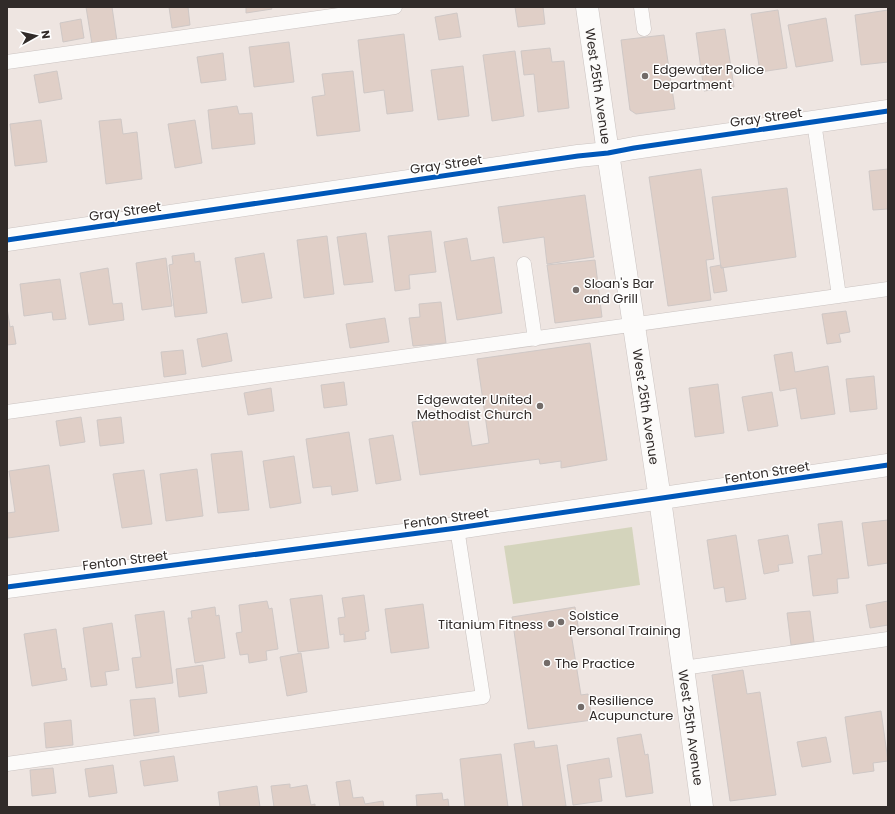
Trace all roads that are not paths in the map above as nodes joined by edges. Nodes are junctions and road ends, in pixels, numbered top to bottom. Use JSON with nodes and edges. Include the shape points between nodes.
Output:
{"nodes":[{"id":1,"x":395,"y":7,"type":"edge"},
{"id":2,"x":588,"y":7,"type":"edge"},
{"id":3,"x":641,"y":7,"type":"edge"},
{"id":4,"x":644,"y":29,"type":"dead end"},
{"id":5,"x":7,"y":62,"type":"edge"},
{"id":6,"x":888,"y":111,"type":"edge"},
{"id":7,"x":814,"y":122,"type":"junction"},
{"id":8,"x":608,"y":153,"type":"junction"},
{"id":9,"x":7,"y":240,"type":"edge"},
{"id":10,"x":524,"y":264,"type":"dead end"},
{"id":11,"x":888,"y":289,"type":"edge"},
{"id":12,"x":839,"y":296,"type":"junction"},
{"id":13,"x":634,"y":324,"type":"junction"},
{"id":14,"x":535,"y":339,"type":"junction"},
{"id":15,"x":7,"y":412,"type":"edge"},
{"id":16,"x":888,"y":464,"type":"edge"},
{"id":17,"x":660,"y":499,"type":"junction"},
{"id":18,"x":457,"y":528,"type":"junction"},
{"id":19,"x":7,"y":587,"type":"edge"},
{"id":20,"x":888,"y":639,"type":"edge"},
{"id":21,"x":683,"y":668,"type":"junction"},
{"id":22,"x":7,"y":764,"type":"edge"},
{"id":23,"x":702,"y":807,"type":"edge"}],
"edges":[{"from":1,"to":5,"type":"lane"},
{"from":2,"to":8,"type":"street","name":"West 25th Avenue"},
{"from":3,"to":4,"type":"lane"},
{"from":6,"to":7,"type":"street","name":"Gray Street"},
{"from":7,"to":8,"type":"street","name":"Gray Street"},
{"from":7,"to":12,"type":"lane"},
{"from":8,"to":9,"type":"street","name":"Gray Street"},
{"from":8,"to":13,"type":"street","name":"West 25th Avenue"},
{"from":10,"to":14,"type":"lane"},
{"from":11,"to":12,"type":"lane"},
{"from":12,"to":13,"type":"lane"},
{"from":13,"to":14,"type":"lane"},
{"from":13,"to":17,"type":"street","name":"West 25th Avenue"},
{"from":14,"to":15,"type":"lane"},
{"from":16,"to":17,"type":"street","name":"Fenton Street"},
{"from":17,"to":18,"type":"street","name":"Fenton Street"},
{"from":17,"to":21,"type":"street","name":"West 25th Avenue"},
{"from":18,"to":19,"type":"street","name":"Fenton Street"},
{"from":18,"to":22,"type":"lane","via":[[483,698]]},
{"from":20,"to":21,"type":"lane"},
{"from":21,"to":23,"type":"street","name":"West 25th Avenue"}]}
